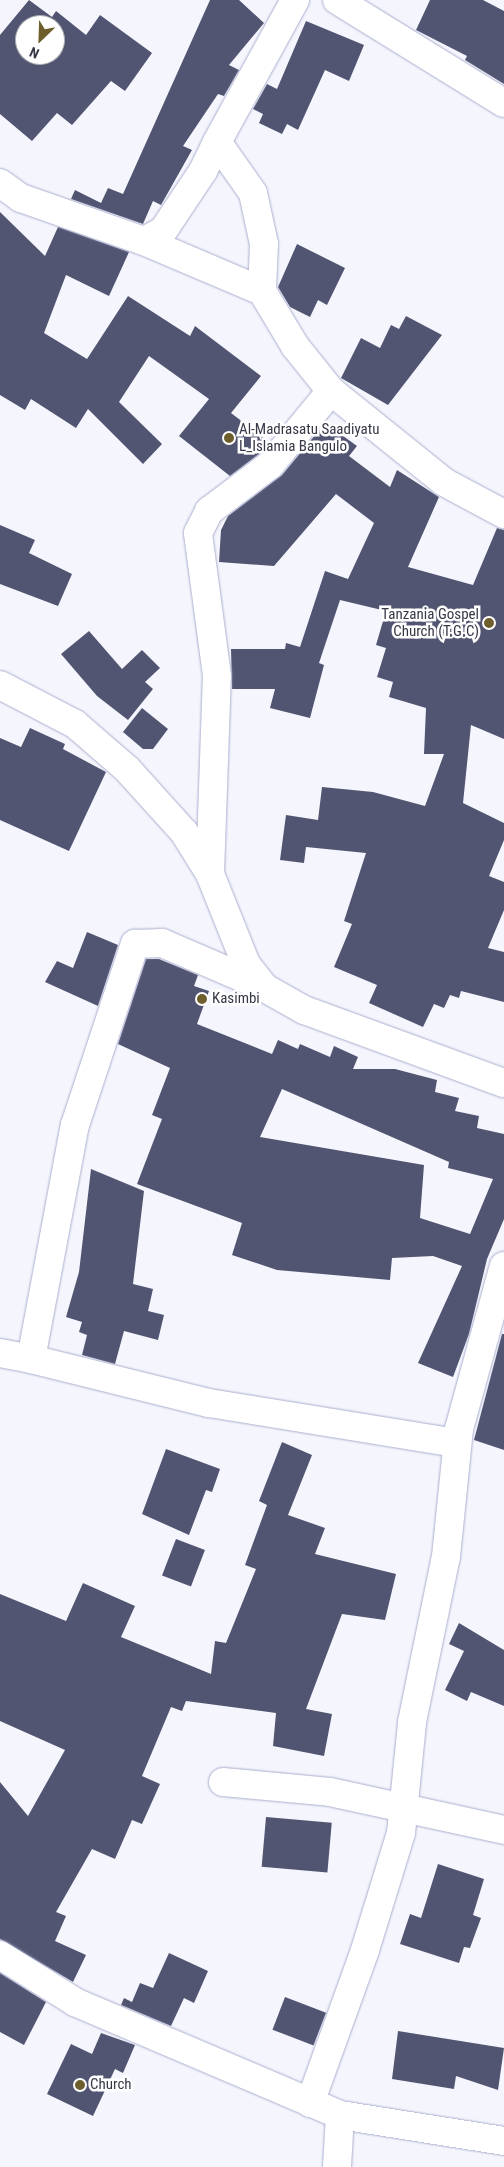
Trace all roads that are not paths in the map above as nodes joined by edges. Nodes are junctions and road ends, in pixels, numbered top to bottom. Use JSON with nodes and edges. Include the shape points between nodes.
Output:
{"nodes":[{"id":1,"x":295,"y":0,"type":"edge"},
{"id":2,"x":337,"y":0,"type":"edge"},
{"id":3,"x":504,"y":103,"type":"edge"},
{"id":4,"x":217,"y":142,"type":"junction"},
{"id":5,"x":0,"y":183,"type":"edge"},
{"id":6,"x":144,"y":241,"type":"junction"},
{"id":7,"x":262,"y":291,"type":"junction"},
{"id":8,"x":330,"y":391,"type":"junction"},
{"id":9,"x":504,"y":514,"type":"edge"},
{"id":10,"x":0,"y":684,"type":"edge"},
{"id":11,"x":210,"y":874,"type":"junction"},
{"id":12,"x":265,"y":988,"type":"junction"},
{"id":13,"x":504,"y":1083,"type":"edge"},
{"id":14,"x":504,"y":1266,"type":"edge"},
{"id":15,"x":0,"y":1353,"type":"edge"},
{"id":16,"x":32,"y":1359,"type":"junction"},
{"id":17,"x":457,"y":1443,"type":"junction"},
{"id":18,"x":223,"y":1782,"type":"dead end"},
{"id":19,"x":407,"y":1806,"type":"junction"},
{"id":20,"x":504,"y":1830,"type":"edge"},
{"id":21,"x":0,"y":1954,"type":"edge"},
{"id":22,"x":310,"y":2103,"type":"junction"},
{"id":23,"x":340,"y":2115,"type":"junction"},
{"id":24,"x":504,"y":2141,"type":"edge"},
{"id":25,"x":336,"y":2167,"type":"edge"}],
"edges":[{"from":1,"to":4,"type":"street"},
{"from":2,"to":3,"type":"street"},
{"from":4,"to":6,"type":"street","via":[[203,171],[163,231]]},
{"from":4,"to":7,"type":"street","via":[[253,193],[264,244]]},
{"from":5,"to":6,"type":"street","via":[[21,198]]},
{"from":6,"to":7,"type":"street"},
{"from":7,"to":8,"type":"street","via":[[295,346]]},
{"from":8,"to":9,"type":"street","via":[[444,482]]},
{"from":8,"to":11,"type":"street","via":[[270,465],[209,511],[198,533],[217,676]]},
{"from":10,"to":11,"type":"street","via":[[75,724],[127,769],[184,832]]},
{"from":11,"to":12,"type":"street","via":[[246,964]]},
{"from":12,"to":13,"type":"street","via":[[304,1010]]},
{"from":12,"to":16,"type":"street","via":[[162,943],[135,944],[109,1010],[74,1125]]},
{"from":14,"to":17,"type":"street"},
{"from":15,"to":16,"type":"street"},
{"from":16,"to":17,"type":"street","via":[[209,1403]]},
{"from":17,"to":19,"type":"street","via":[[446,1557],[412,1722]]},
{"from":18,"to":19,"type":"street"},
{"from":19,"to":20,"type":"street"},
{"from":19,"to":22,"type":"street","via":[[365,1950]]},
{"from":21,"to":22,"type":"street","via":[[75,2002]]},
{"from":22,"to":23,"type":"street"},
{"from":23,"to":24,"type":"street"},
{"from":23,"to":25,"type":"street"}]}
